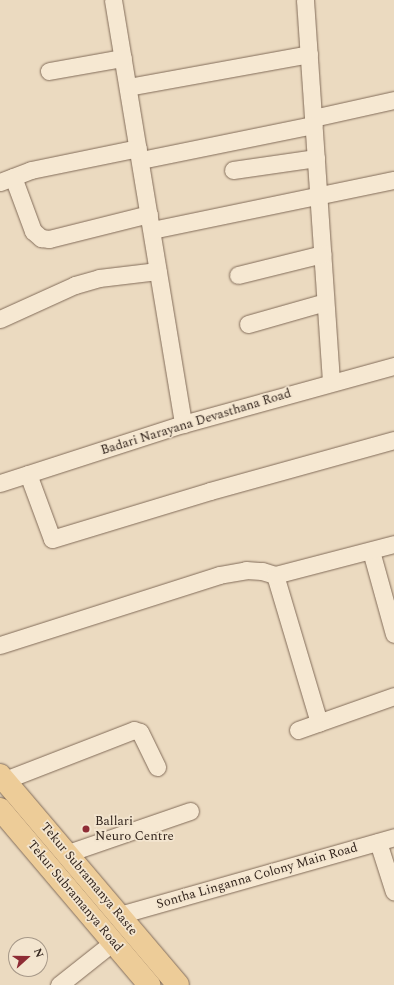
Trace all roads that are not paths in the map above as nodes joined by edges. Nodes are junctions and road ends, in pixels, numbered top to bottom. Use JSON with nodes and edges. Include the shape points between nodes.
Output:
{"nodes":[{"id":1,"x":113,"y":0,"type":"edge"},
{"id":2,"x":305,"y":0,"type":"edge"},
{"id":3,"x":309,"y":54,"type":"junction"},
{"id":4,"x":123,"y":58,"type":"junction"},
{"id":5,"x":49,"y":71,"type":"dead end"},
{"id":6,"x":128,"y":87,"type":"junction"},
{"id":7,"x":394,"y":100,"type":"edge"},
{"id":8,"x":313,"y":121,"type":"junction"},
{"id":9,"x":140,"y":154,"type":"junction"},
{"id":10,"x":316,"y":158,"type":"junction"},
{"id":11,"x":233,"y":170,"type":"dead end"},
{"id":12,"x":7,"y":179,"type":"edge"},
{"id":13,"x":394,"y":180,"type":"edge"},
{"id":14,"x":318,"y":196,"type":"junction"},
{"id":15,"x":150,"y":222,"type":"junction"},
{"id":16,"x":322,"y":254,"type":"junction"},
{"id":17,"x":158,"y":271,"type":"junction"},
{"id":18,"x":238,"y":275,"type":"dead end"},
{"id":19,"x":325,"y":302,"type":"junction"},
{"id":20,"x":0,"y":319,"type":"edge"},
{"id":21,"x":248,"y":324,"type":"dead end"},
{"id":22,"x":394,"y":366,"type":"edge"},
{"id":23,"x":331,"y":382,"type":"junction"},
{"id":24,"x":183,"y":424,"type":"junction"},
{"id":25,"x":394,"y":440,"type":"edge"},
{"id":26,"x":28,"y":474,"type":"junction"},
{"id":27,"x":0,"y":483,"type":"edge"},
{"id":28,"x":394,"y":544,"type":"edge"},
{"id":29,"x":371,"y":551,"type":"junction"},
{"id":30,"x":275,"y":575,"type":"junction"},
{"id":31,"x":394,"y":634,"type":"edge"},
{"id":32,"x":0,"y":645,"type":"edge"},
{"id":33,"x":394,"y":696,"type":"edge"},
{"id":34,"x":319,"y":723,"type":"junction"},
{"id":35,"x":298,"y":730,"type":"dead end"},
{"id":36,"x":157,"y":767,"type":"dead end"},
{"id":37,"x":3,"y":778,"type":"edge"},
{"id":38,"x":0,"y":809,"type":"edge"},
{"id":39,"x":190,"y":811,"type":"dead end"},
{"id":40,"x":386,"y":840,"type":"edge"},
{"id":41,"x":68,"y":853,"type":"junction"},
{"id":42,"x":394,"y":892,"type":"edge"},
{"id":43,"x":119,"y":915,"type":"junction"},
{"id":44,"x":113,"y":942,"type":"junction"},
{"id":45,"x":59,"y":985,"type":"edge"},
{"id":46,"x":149,"y":985,"type":"edge"},
{"id":47,"x":178,"y":985,"type":"edge"}],
"edges":[{"from":1,"to":4,"type":"street"},
{"from":2,"to":3,"type":"street"},
{"from":3,"to":6,"type":"street"},
{"from":3,"to":8,"type":"street"},
{"from":4,"to":5,"type":"street"},
{"from":4,"to":6,"type":"street"},
{"from":6,"to":9,"type":"street"},
{"from":7,"to":8,"type":"street"},
{"from":8,"to":9,"type":"street"},
{"from":8,"to":10,"type":"street"},
{"from":9,"to":12,"type":"street","via":[[31,170]]},
{"from":9,"to":15,"type":"street"},
{"from":10,"to":11,"type":"street"},
{"from":10,"to":14,"type":"street"},
{"from":12,"to":15,"type":"street","via":[[33,230],[41,238],[49,239]]},
{"from":13,"to":14,"type":"street"},
{"from":14,"to":15,"type":"street"},
{"from":14,"to":16,"type":"street"},
{"from":15,"to":17,"type":"street"},
{"from":16,"to":18,"type":"street"},
{"from":16,"to":19,"type":"street"},
{"from":17,"to":20,"type":"street","via":[[99,278],[75,285]]},
{"from":17,"to":24,"type":"street"},
{"from":19,"to":21,"type":"street"},
{"from":19,"to":23,"type":"street"},
{"from":22,"to":23,"type":"street","name":"Badari Narayana Devasthana Road"},
{"from":23,"to":24,"type":"street","name":"Badari Narayana Devasthana Road"},
{"from":24,"to":26,"type":"street","name":"Badari Narayana Devasthana Road"},
{"from":25,"to":26,"type":"street","via":[[210,491],[52,539]]},
{"from":26,"to":27,"type":"street","name":"Badari Narayana Devasthana Road"},
{"from":28,"to":29,"type":"street"},
{"from":29,"to":30,"type":"street"},
{"from":29,"to":31,"type":"street"},
{"from":30,"to":32,"type":"street","via":[[246,570],[219,575]]},
{"from":30,"to":34,"type":"street"},
{"from":33,"to":34,"type":"street"},
{"from":34,"to":35,"type":"street"},
{"from":36,"to":37,"type":"street","via":[[140,732],[134,730]]},
{"from":37,"to":41,"type":"main road","name":"Tekur Subramanya Raste"},
{"from":38,"to":44,"type":"main road","name":"Tekur Subramanya Road"},
{"from":39,"to":41,"type":"street"},
{"from":40,"to":42,"type":"street"},
{"from":40,"to":43,"type":"street","name":"Sontha Linganna Colony Main Road"},
{"from":41,"to":43,"type":"main road","name":"Tekur Subramanya Raste"},
{"from":43,"to":47,"type":"main road","name":"Tekur Subramanya Raste"},
{"from":44,"to":45,"type":"street"},
{"from":44,"to":46,"type":"main road","name":"Tekur Subramanya Road"}]}
